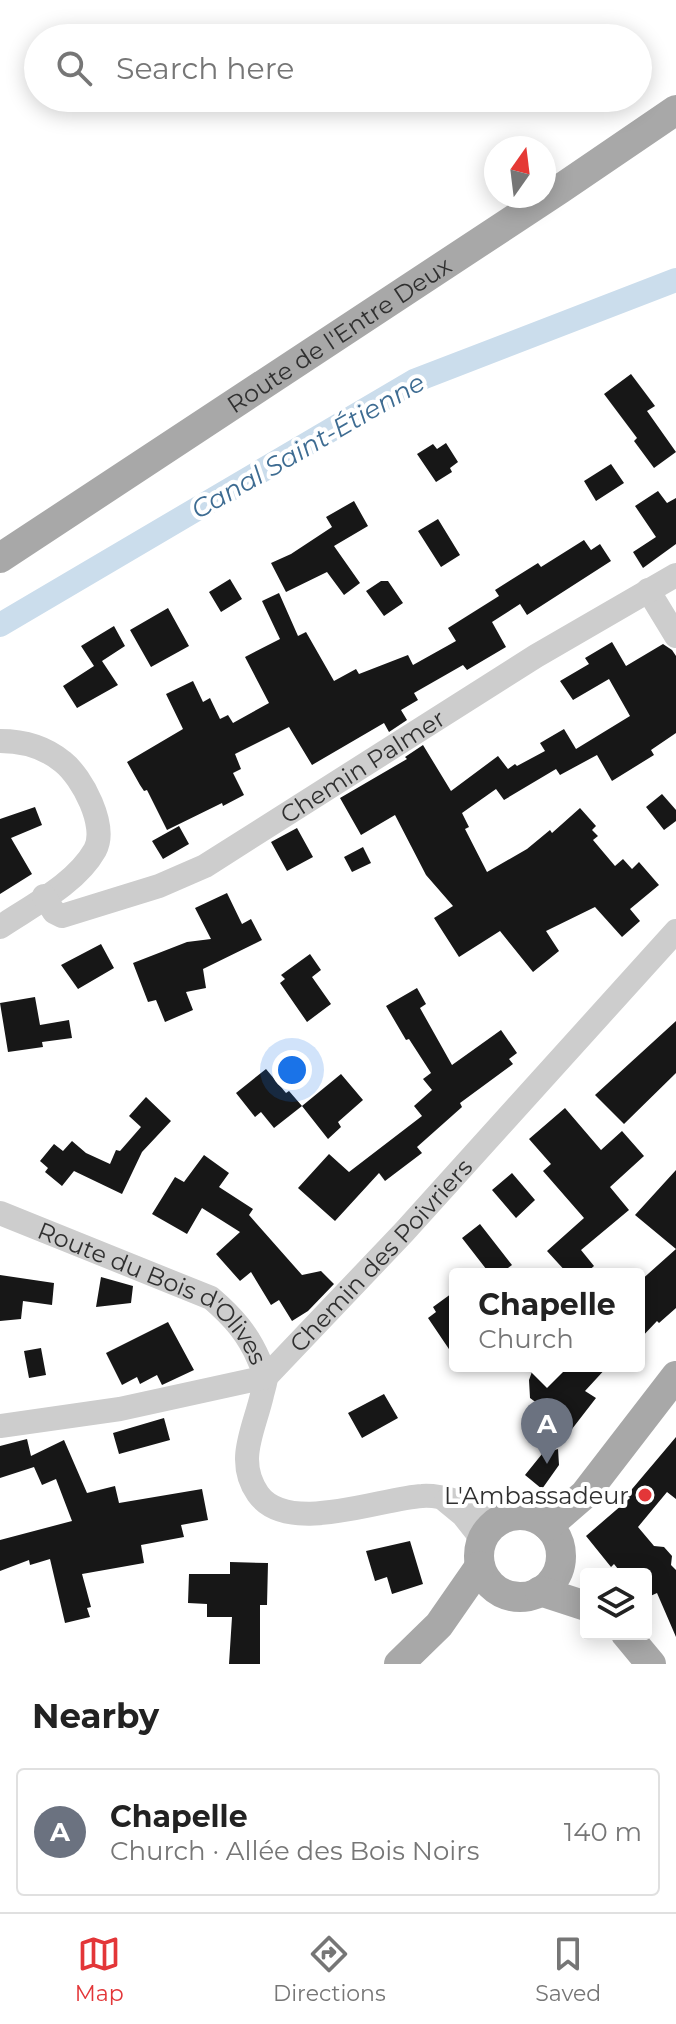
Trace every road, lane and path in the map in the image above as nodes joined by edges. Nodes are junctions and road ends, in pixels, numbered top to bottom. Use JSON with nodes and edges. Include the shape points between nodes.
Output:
{"nodes":[{"id":1,"x":676,"y":110,"type":"edge"},
{"id":2,"x":0,"y":558,"type":"edge"},
{"id":3,"x":676,"y":575,"type":"edge"},
{"id":4,"x":648,"y":590,"type":"junction"},
{"id":5,"x":676,"y":636,"type":"edge"},
{"id":6,"x":0,"y":741,"type":"edge"},
{"id":7,"x":44,"y":896,"type":"junction"},
{"id":8,"x":0,"y":927,"type":"edge"},
{"id":9,"x":676,"y":931,"type":"edge"},
{"id":10,"x":0,"y":1213,"type":"edge"},
{"id":11,"x":676,"y":1376,"type":"edge"},
{"id":12,"x":266,"y":1377,"type":"junction"},
{"id":13,"x":0,"y":1426,"type":"edge"},
{"id":14,"x":444,"y":1500,"type":"junction"},
{"id":15,"x":504,"y":1518,"type":"junction"},
{"id":16,"x":548,"y":1526,"type":"junction"},
{"id":17,"x":481,"y":1553,"type":"junction"},
{"id":18,"x":561,"y":1558,"type":"junction"},
{"id":19,"x":580,"y":1582,"type":"edge"},
{"id":20,"x":540,"y":1591,"type":"junction"},
{"id":21,"x":507,"y":1595,"type":"junction"},
{"id":22,"x":580,"y":1604,"type":"edge"},
{"id":23,"x":439,"y":1625,"type":"junction"},
{"id":24,"x":631,"y":1640,"type":"edge"},
{"id":25,"x":399,"y":1664,"type":"edge"},
{"id":26,"x":651,"y":1664,"type":"edge"}],
"edges":[{"from":1,"to":2,"type":"main road","name":"Route de l'Entre Deux"},
{"from":3,"to":4,"type":"street","name":"Chemin Palmer"},
{"from":4,"to":5,"type":"street"},
{"from":4,"to":7,"type":"street","name":"Chemin Palmer","via":[[205,866],[62,916]]},
{"from":6,"to":7,"type":"street","via":[[43,749],[65,763],[99,824],[96,848],[74,875]]},
{"from":7,"to":8,"type":"street"},
{"from":9,"to":12,"type":"street","name":"Chemin des Poivriers"},
{"from":10,"to":12,"type":"street","name":"Route du Bois d'Olives","via":[[211,1298],[251,1341]]},
{"from":11,"to":16,"type":"main road","via":[[585,1494]]},
{"from":12,"to":13,"type":"street","via":[[120,1409]]},
{"from":12,"to":14,"type":"street","name":"Route du Bois d'Olives","via":[[249,1437],[246,1472],[260,1497],[279,1509],[303,1514],[424,1495]]},
{"from":14,"to":15,"type":"street","name":"Route du Bois d'Olives"},
{"from":14,"to":17,"type":"street","via":[[463,1515]]},
{"from":15,"to":16,"type":"main road","via":[[528,1516]]},
{"from":15,"to":17,"type":"main road","via":[[487,1530]]},
{"from":16,"to":18,"type":"main road"},
{"from":17,"to":21,"type":"main road","via":[[490,1584]]},
{"from":17,"to":23,"type":"main road"},
{"from":18,"to":19,"type":"main road"},
{"from":18,"to":20,"type":"main road","via":[[555,1577]]},
{"from":20,"to":21,"type":"main road"},
{"from":20,"to":22,"type":"main road"},
{"from":21,"to":23,"type":"main road"},
{"from":23,"to":25,"type":"main road"},
{"from":24,"to":26,"type":"main road"}]}
